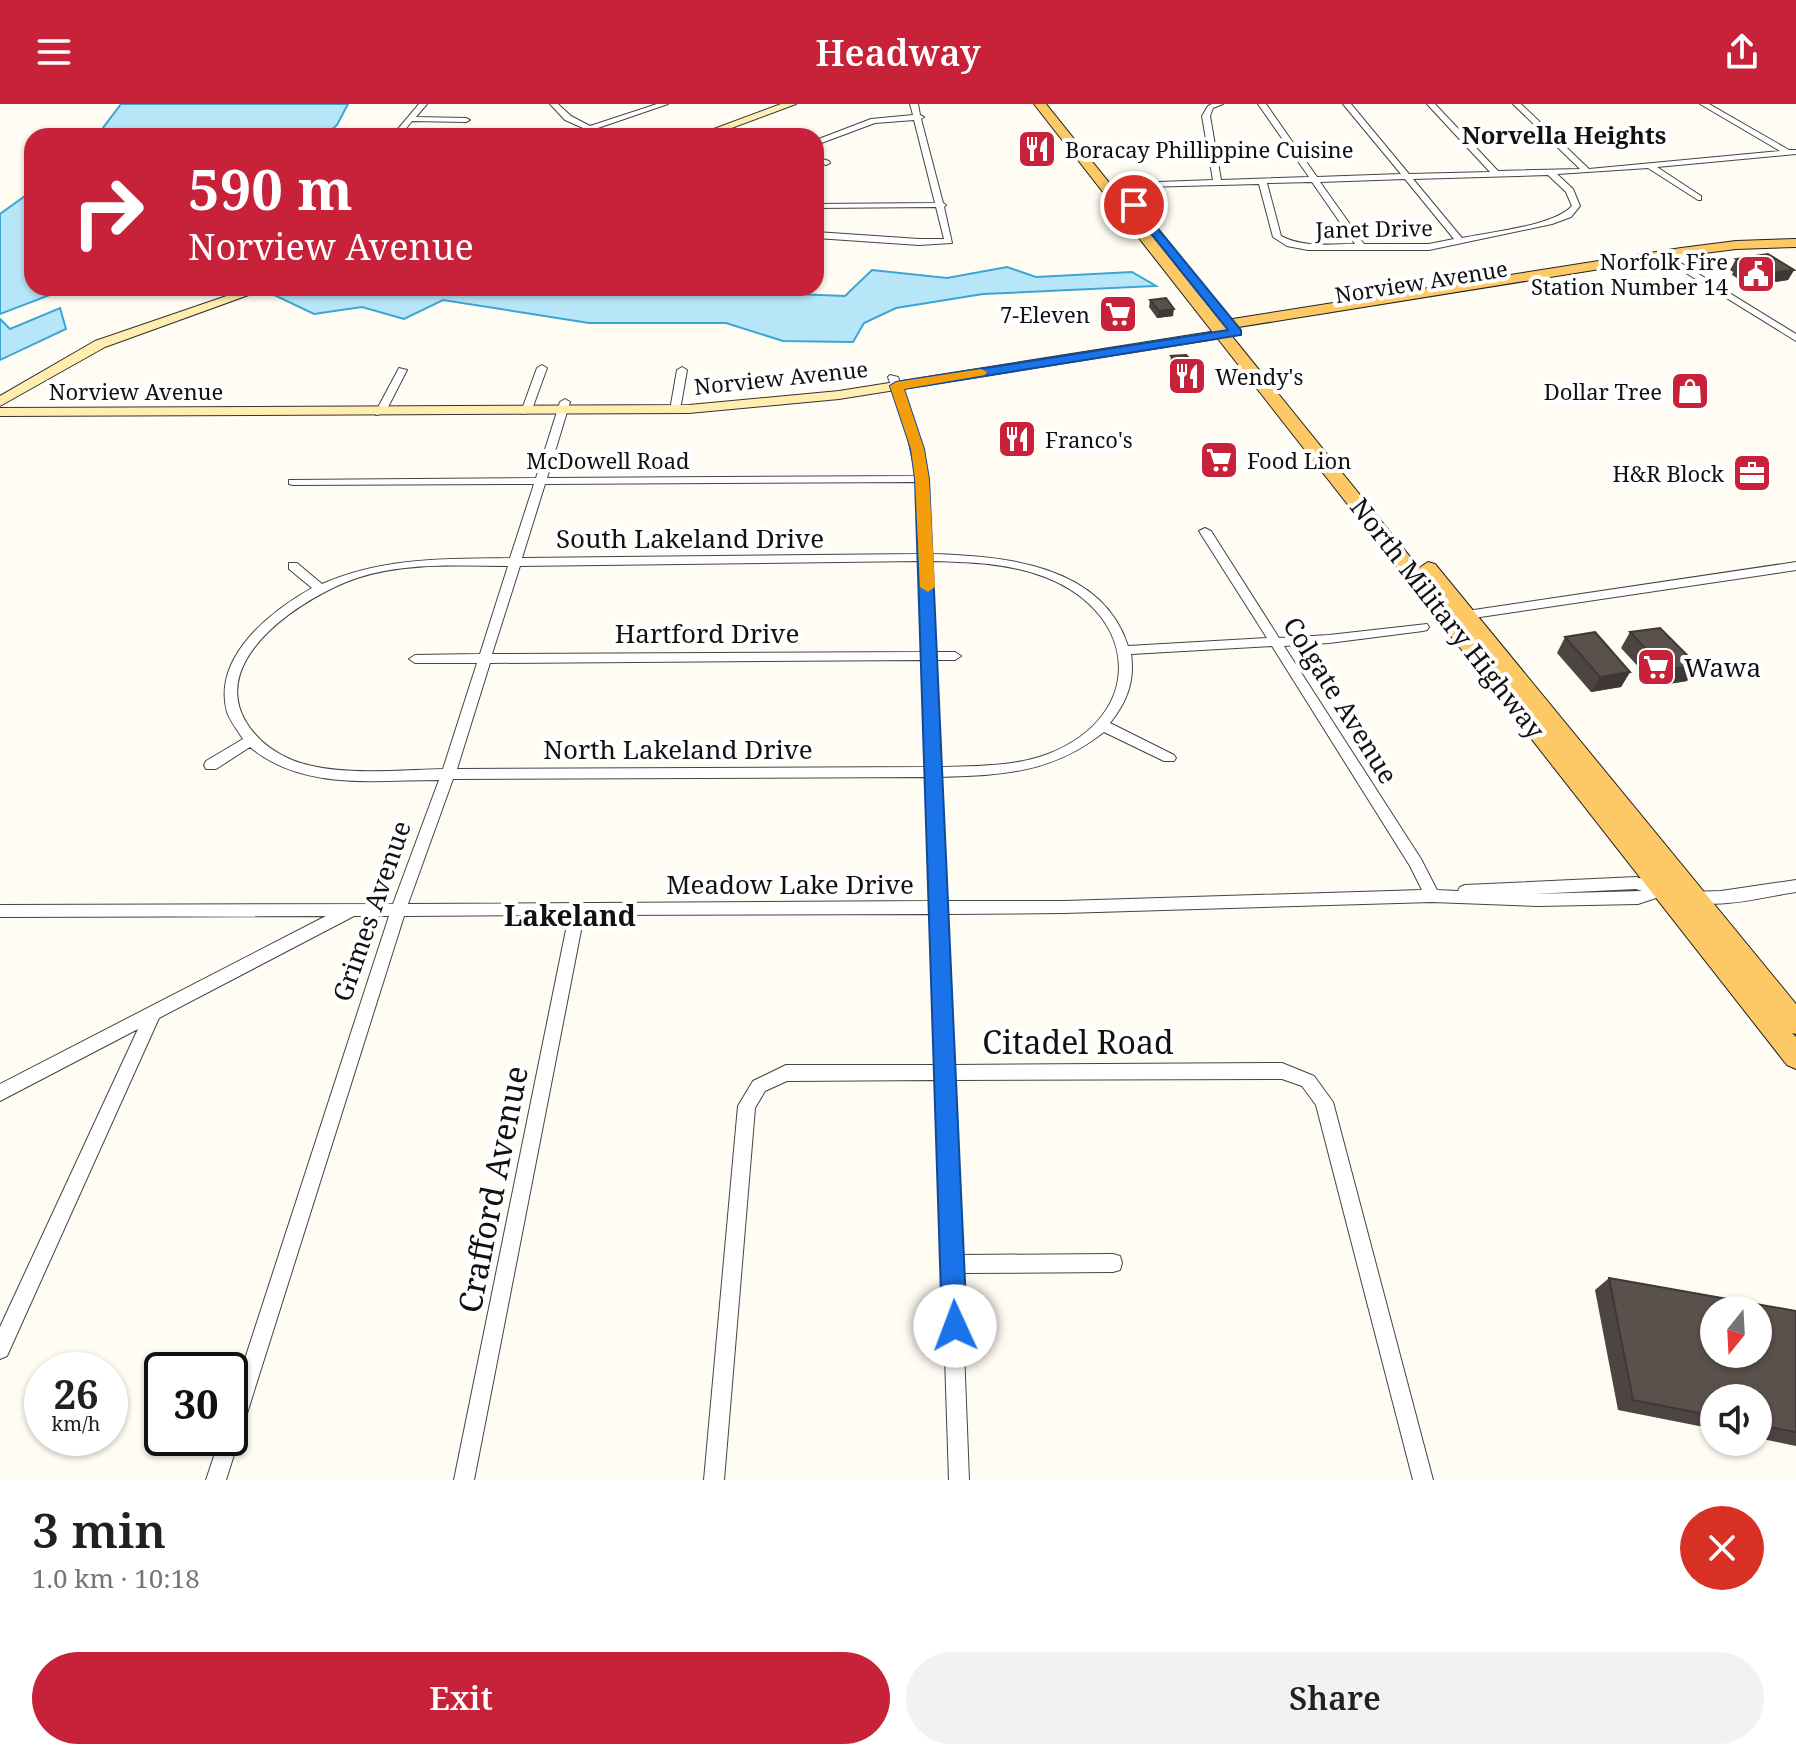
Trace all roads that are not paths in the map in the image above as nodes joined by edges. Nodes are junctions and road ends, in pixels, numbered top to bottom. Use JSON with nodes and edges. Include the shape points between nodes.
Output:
{"nodes":[{"id":1,"x":423,"y":104,"type":"edge"},
{"id":2,"x":554,"y":104,"type":"edge"},
{"id":3,"x":664,"y":104,"type":"edge"},
{"id":4,"x":791,"y":104,"type":"edge"},
{"id":5,"x":914,"y":104,"type":"edge"},
{"id":6,"x":1040,"y":104,"type":"edge"},
{"id":7,"x":1052,"y":104,"type":"edge"},
{"id":8,"x":1219,"y":104,"type":"edge"},
{"id":9,"x":1262,"y":104,"type":"edge"},
{"id":10,"x":1347,"y":104,"type":"edge"},
{"id":11,"x":1431,"y":104,"type":"edge"},
{"id":12,"x":1517,"y":104,"type":"edge"},
{"id":13,"x":1704,"y":104,"type":"edge"},
{"id":14,"x":920,"y":117,"type":"junction"},
{"id":15,"x":411,"y":119,"type":"junction"},
{"id":16,"x":466,"y":120,"type":"dead end"},
{"id":17,"x":403,"y":128,"type":"edge"},
{"id":18,"x":587,"y":128,"type":"edge"},
{"id":19,"x":592,"y":128,"type":"edge"},
{"id":20,"x":723,"y":128,"type":"edge"},
{"id":21,"x":824,"y":140,"type":"edge"},
{"id":22,"x":1793,"y":155,"type":"edge"},
{"id":23,"x":1651,"y":166,"type":"junction"},
{"id":24,"x":1587,"y":171,"type":"junction"},
{"id":25,"x":1551,"y":173,"type":"junction"},
{"id":26,"x":1496,"y":174,"type":"junction"},
{"id":27,"x":1407,"y":176,"type":"junction"},
{"id":28,"x":1314,"y":179,"type":"junction"},
{"id":29,"x":1262,"y":180,"type":"junction"},
{"id":30,"x":1217,"y":182,"type":"junction"},
{"id":31,"x":1112,"y":186,"type":"junction"},
{"id":32,"x":1698,"y":198,"type":"dead end"},
{"id":33,"x":942,"y":205,"type":"junction"},
{"id":34,"x":824,"y":206,"type":"edge"},
{"id":35,"x":824,"y":236,"type":"edge"},
{"id":36,"x":1460,"y":241,"type":"junction"},
{"id":37,"x":1796,"y":243,"type":"edge"},
{"id":38,"x":1362,"y":248,"type":"junction"},
{"id":39,"x":1796,"y":250,"type":"edge"},
{"id":40,"x":1669,"y":259,"type":"junction"},
{"id":41,"x":239,"y":296,"type":"edge"},
{"id":42,"x":186,"y":314,"type":"junction"},
{"id":43,"x":1226,"y":329,"type":"junction"},
{"id":44,"x":1796,"y":338,"type":"edge"},
{"id":45,"x":542,"y":368,"type":"dead end"},
{"id":46,"x":402,"y":370,"type":"dead end"},
{"id":47,"x":682,"y":370,"type":"dead end"},
{"id":48,"x":894,"y":382,"type":"junction"},
{"id":49,"x":0,"y":402,"type":"edge"},
{"id":50,"x":16,"y":403,"type":"junction"},
{"id":51,"x":676,"y":405,"type":"junction"},
{"id":52,"x":528,"y":407,"type":"junction"},
{"id":53,"x":564,"y":407,"type":"junction"},
{"id":54,"x":382,"y":408,"type":"junction"},
{"id":55,"x":0,"y":412,"type":"edge"},
{"id":56,"x":922,"y":479,"type":"junction"},
{"id":57,"x":541,"y":481,"type":"junction"},
{"id":58,"x":293,"y":482,"type":"dead end"},
{"id":59,"x":1205,"y":531,"type":"dead end"},
{"id":60,"x":926,"y":560,"type":"junction"},
{"id":61,"x":515,"y":562,"type":"junction"},
{"id":62,"x":293,"y":566,"type":"dead end"},
{"id":63,"x":1796,"y":566,"type":"edge"},
{"id":64,"x":321,"y":589,"type":"junction"},
{"id":65,"x":1457,"y":616,"type":"junction"},
{"id":66,"x":1423,"y":627,"type":"dead end"},
{"id":67,"x":1276,"y":644,"type":"junction"},
{"id":68,"x":1126,"y":650,"type":"junction"},
{"id":69,"x":955,"y":656,"type":"dead end"},
{"id":70,"x":930,"y":657,"type":"junction"},
{"id":71,"x":484,"y":658,"type":"junction"},
{"id":72,"x":415,"y":659,"type":"dead end"},
{"id":73,"x":231,"y":686,"type":"joint"},
{"id":74,"x":1102,"y":725,"type":"junction"},
{"id":75,"x":251,"y":740,"type":"junction"},
{"id":76,"x":1169,"y":758,"type":"dead end"},
{"id":77,"x":211,"y":765,"type":"dead end"},
{"id":78,"x":934,"y":772,"type":"junction"},
{"id":79,"x":448,"y":775,"type":"junction"},
{"id":80,"x":1796,"y":886,"type":"edge"},
{"id":81,"x":1663,"y":890,"type":"junction"},
{"id":82,"x":1432,"y":896,"type":"junction"},
{"id":83,"x":1693,"y":896,"type":"junction"},
{"id":84,"x":939,"y":907,"type":"junction"},
{"id":85,"x":578,"y":909,"type":"junction"},
{"id":86,"x":352,"y":910,"type":"junction"},
{"id":87,"x":0,"y":911,"type":"edge"},
{"id":88,"x":398,"y":911,"type":"junction"},
{"id":89,"x":152,"y":1016,"type":"junction"},
{"id":90,"x":1796,"y":1023,"type":"edge"},
{"id":91,"x":1796,"y":1057,"type":"edge"},
{"id":92,"x":946,"y":1071,"type":"junction"},
{"id":93,"x":0,"y":1093,"type":"edge"},
{"id":94,"x":1113,"y":1263,"type":"dead end"},
{"id":95,"x":953,"y":1264,"type":"junction"},
{"id":96,"x":0,"y":1349,"type":"edge"},
{"id":97,"x":248,"y":1382,"type":"edge"},
{"id":98,"x":224,"y":1456,"type":"edge"},
{"id":99,"x":216,"y":1480,"type":"edge"},
{"id":100,"x":464,"y":1480,"type":"edge"},
{"id":101,"x":714,"y":1480,"type":"edge"},
{"id":102,"x":959,"y":1480,"type":"edge"},
{"id":103,"x":1423,"y":1480,"type":"edge"}],
"edges":[{"from":1,"to":15,"type":"street"},
{"from":2,"to":18,"type":"street"},
{"from":3,"to":19,"type":"street"},
{"from":4,"to":20,"type":"main road"},
{"from":5,"to":14,"type":"street"},
{"from":6,"to":31,"type":"main road","name":"North Military Highway"},
{"from":7,"to":31,"type":"main road","name":"North Military Highway"},
{"from":8,"to":30,"type":"street","via":[[1208,109]]},
{"from":9,"to":28,"type":"street"},
{"from":10,"to":27,"type":"street"},
{"from":11,"to":26,"type":"street"},
{"from":12,"to":24,"type":"street"},
{"from":13,"to":22,"type":"street"},
{"from":14,"to":21,"type":"street","via":[[877,121]]},
{"from":14,"to":33,"type":"street"},
{"from":15,"to":16,"type":"street"},
{"from":15,"to":17,"type":"street"},
{"from":22,"to":23,"type":"street"},
{"from":23,"to":24,"type":"street"},
{"from":23,"to":32,"type":"street"},
{"from":24,"to":25,"type":"street"},
{"from":25,"to":26,"type":"street"},
{"from":25,"to":36,"type":"street","name":"Janet Drive","via":[[1574,198],[1576,206],[1568,215]]},
{"from":26,"to":27,"type":"street"},
{"from":27,"to":28,"type":"street"},
{"from":27,"to":36,"type":"street"},
{"from":28,"to":29,"type":"street"},
{"from":28,"to":38,"type":"street"},
{"from":29,"to":30,"type":"street"},
{"from":29,"to":38,"type":"street","name":"Janet Drive","via":[[1279,239],[1308,247]]},
{"from":30,"to":31,"type":"street"},
{"from":31,"to":43,"type":"main road","name":"North Military Highway"},
{"from":33,"to":34,"type":"street"},
{"from":33,"to":35,"type":"street","via":[[949,241]]},
{"from":36,"to":38,"type":"street","name":"Janet Drive"},
{"from":37,"to":40,"type":"main road","name":"Norview Avenue","via":[[1718,247]]},
{"from":39,"to":40,"type":"main road","name":"Norview Avenue"},
{"from":40,"to":43,"type":"main road","name":"Norview Avenue"},
{"from":40,"to":44,"type":"street"},
{"from":41,"to":42,"type":"main road"},
{"from":42,"to":49,"type":"main road","via":[[100,344]]},
{"from":42,"to":50,"type":"main road","via":[[108,350]]},
{"from":43,"to":48,"type":"main road","name":"Norview Avenue"},
{"from":43,"to":65,"type":"main road","name":"North Military Highway"},
{"from":45,"to":52,"type":"street"},
{"from":46,"to":54,"type":"street"},
{"from":47,"to":51,"type":"street"},
{"from":48,"to":51,"type":"main road","name":"Norview Avenue","via":[[800,400]]},
{"from":48,"to":56,"type":"street","via":[[918,449]]},
{"from":49,"to":50,"type":"main road","name":"Norview Avenue"},
{"from":50,"to":54,"type":"main road","name":"Norview Avenue"},
{"from":50,"to":55,"type":"main road"},
{"from":51,"to":53,"type":"main road","name":"Norview Avenue"},
{"from":52,"to":53,"type":"main road","name":"Norview Avenue"},
{"from":52,"to":54,"type":"main road","name":"Norview Avenue"},
{"from":53,"to":57,"type":"street","name":"Grimes Avenue"},
{"from":54,"to":55,"type":"main road","name":"Norview Avenue"},
{"from":56,"to":57,"type":"street","name":"McDowell Road"},
{"from":56,"to":60,"type":"street"},
{"from":57,"to":58,"type":"street","name":"McDowell Road"},
{"from":57,"to":61,"type":"street","name":"Grimes Avenue"},
{"from":59,"to":67,"type":"street","name":"Colgate Avenue"},
{"from":60,"to":61,"type":"street","name":"South Lakeland Drive"},
{"from":60,"to":68,"type":"street","name":"South Lakeland Drive","via":[[1008,563],[1066,575],[1105,613]]},
{"from":60,"to":70,"type":"street"},
{"from":61,"to":64,"type":"street","name":"South Lakeland Drive","via":[[407,564]]},
{"from":61,"to":71,"type":"street","name":"Grimes Avenue"},
{"from":62,"to":64,"type":"street"},
{"from":63,"to":65,"type":"street"},
{"from":64,"to":73,"type":"street","name":"South Lakeland Drive","via":[[261,632],[239,662]]},
{"from":65,"to":81,"type":"main road","name":"North Military Highway"},
{"from":65,"to":83,"type":"main road","name":"North Military Highway"},
{"from":66,"to":67,"type":"street"},
{"from":67,"to":68,"type":"street"},
{"from":67,"to":82,"type":"street","name":"Colgate Avenue"},
{"from":68,"to":74,"type":"street","name":"North Lakeland Drive","via":[[1122,696]]},
{"from":69,"to":70,"type":"street","name":"Hartford Drive"},
{"from":70,"to":71,"type":"street","name":"Hartford Drive"},
{"from":70,"to":78,"type":"street"},
{"from":71,"to":72,"type":"street","name":"Hartford Drive"},
{"from":71,"to":79,"type":"street","name":"Grimes Avenue"},
{"from":73,"to":75,"type":"street","name":"North Lakeland Drive","via":[[237,724]]},
{"from":74,"to":76,"type":"street"},
{"from":74,"to":78,"type":"street","name":"North Lakeland Drive","via":[[1071,749],[1031,765]]},
{"from":75,"to":77,"type":"street"},
{"from":75,"to":79,"type":"street","name":"North Lakeland Drive","via":[[277,760],[317,772]]},
{"from":78,"to":79,"type":"street","name":"North Lakeland Drive"},
{"from":78,"to":84,"type":"street"},
{"from":79,"to":88,"type":"street","name":"Grimes Avenue"},
{"from":80,"to":83,"type":"street"},
{"from":81,"to":82,"type":"street","name":"Meadow Lake Drive","via":[[1638,898]]},
{"from":81,"to":83,"type":"street"},
{"from":81,"to":91,"type":"main road","name":"North Military Highway"},
{"from":82,"to":84,"type":"street","name":"Meadow Lake Drive"},
{"from":83,"to":90,"type":"main road","name":"North Military Highway"},
{"from":84,"to":85,"type":"street","name":"Meadow Lake Drive"},
{"from":84,"to":92,"type":"street"},
{"from":85,"to":88,"type":"street","name":"Meadow Lake Drive"},
{"from":85,"to":100,"type":"street","name":"Crafford Avenue"},
{"from":86,"to":87,"type":"street"},
{"from":86,"to":88,"type":"street","name":"Meadow Lake Drive"},
{"from":86,"to":89,"type":"street","name":"Meadow Lake Drive"},
{"from":88,"to":97,"type":"street","name":"Grimes Avenue"},
{"from":89,"to":93,"type":"street","name":"Meadow Lake Drive"},
{"from":89,"to":96,"type":"street"},
{"from":92,"to":95,"type":"street"},
{"from":92,"to":101,"type":"street","name":"Citadel Road","via":[[786,1073],[759,1086],[747,1106]]},
{"from":92,"to":103,"type":"street","name":"Citadel Road","via":[[1282,1071],[1308,1081],[1324,1102]]},
{"from":94,"to":95,"type":"street"},
{"from":95,"to":102,"type":"street"},
{"from":98,"to":99,"type":"street","name":"Grimes Avenue"}]}
